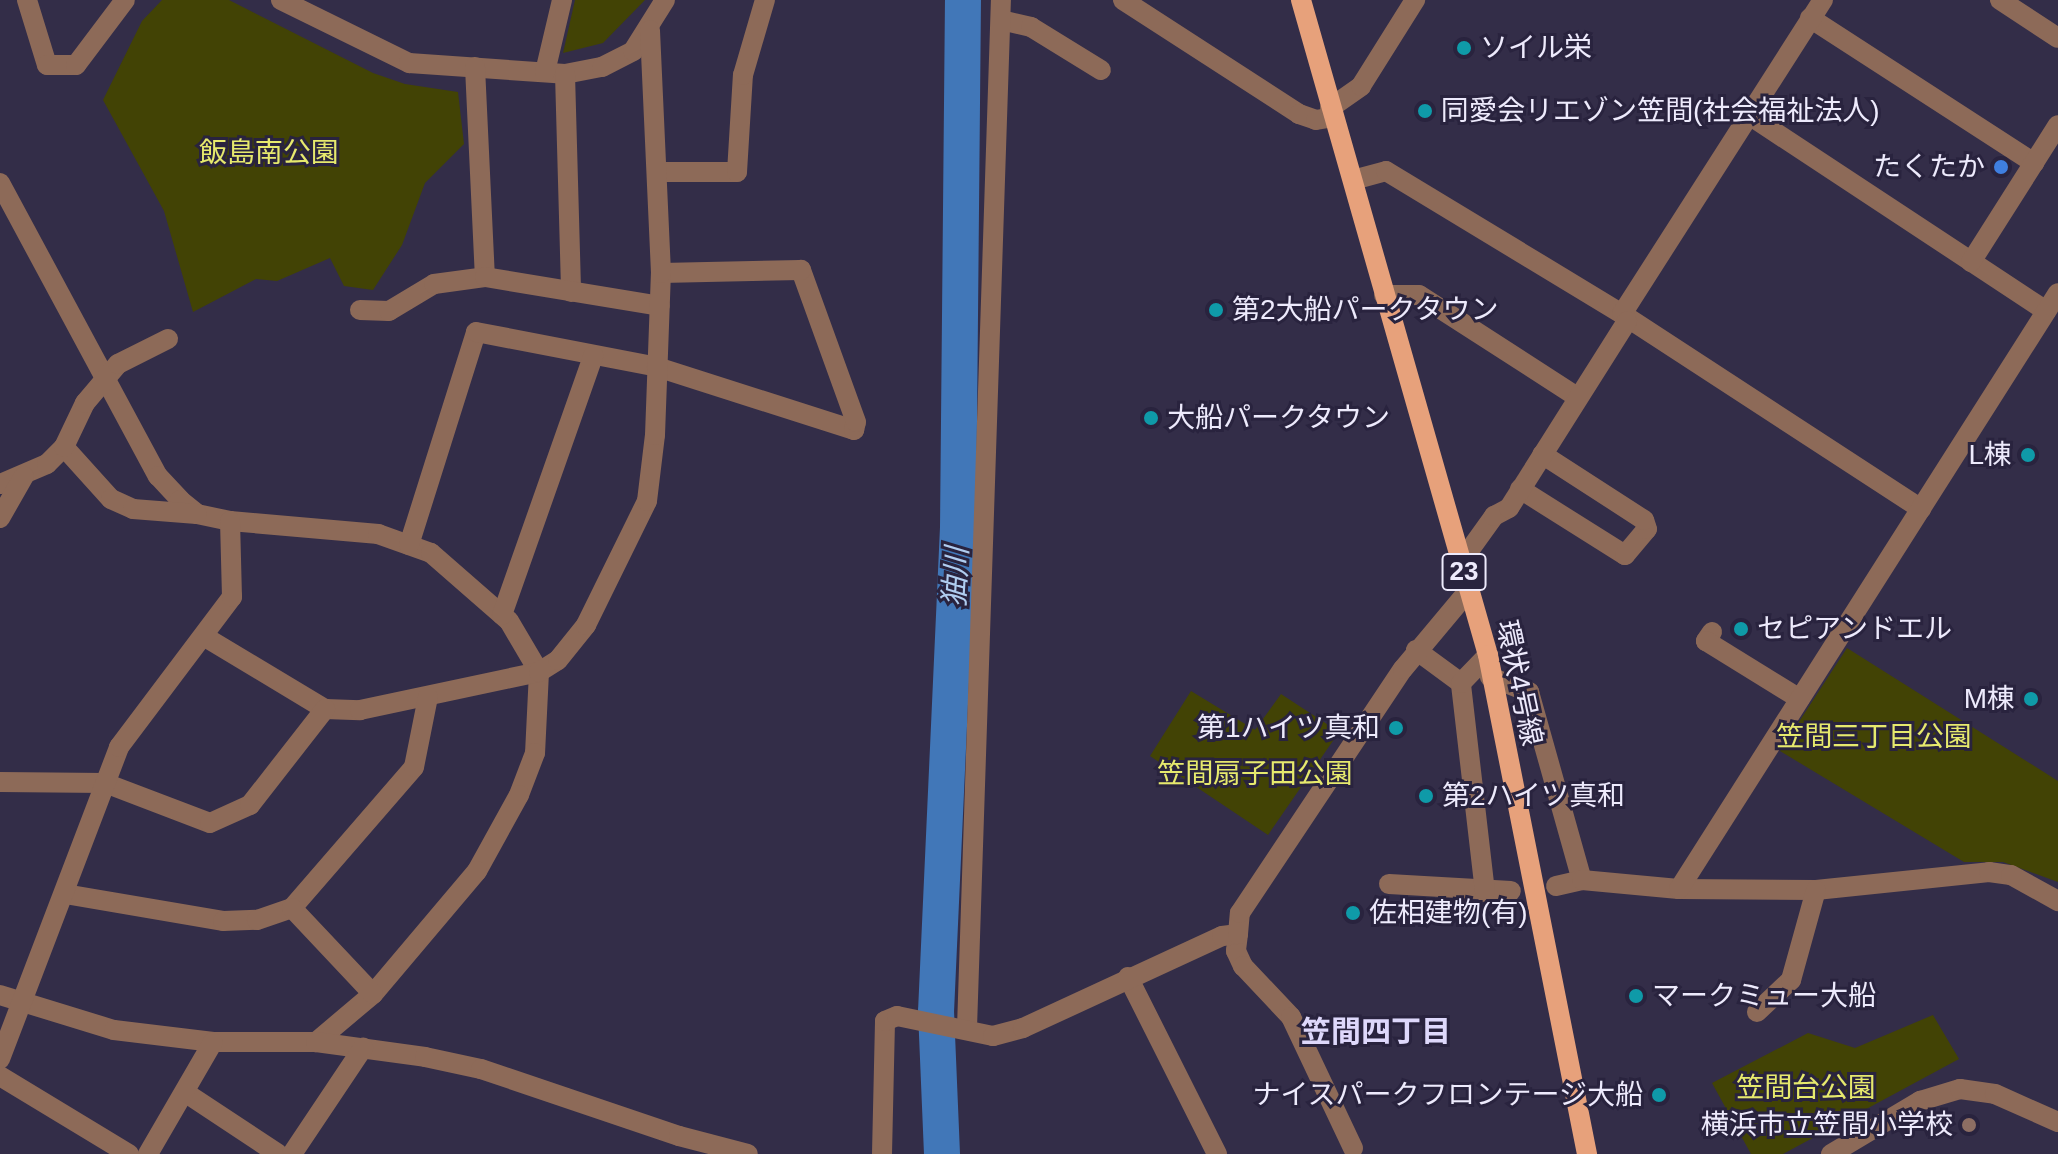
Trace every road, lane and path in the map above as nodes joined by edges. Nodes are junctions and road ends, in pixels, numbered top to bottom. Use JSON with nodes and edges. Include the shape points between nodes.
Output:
{"nodes":[{"id":1,"x":27,"y":0,"type":"edge"},
{"id":2,"x":125,"y":0,"type":"edge"},
{"id":3,"x":281,"y":0,"type":"edge"},
{"id":4,"x":562,"y":0,"type":"edge"},
{"id":5,"x":665,"y":0,"type":"edge"},
{"id":6,"x":765,"y":0,"type":"edge"},
{"id":7,"x":1123,"y":0,"type":"edge"},
{"id":8,"x":1301,"y":0,"type":"edge"},
{"id":9,"x":1415,"y":0,"type":"edge"},
{"id":10,"x":1823,"y":0,"type":"edge"},
{"id":11,"x":2000,"y":0,"type":"edge"},
{"id":12,"x":318,"y":9,"type":"edge"},
{"id":13,"x":1001,"y":10,"type":"edge"},
{"id":14,"x":1810,"y":18,"type":"junction"},
{"id":15,"x":650,"y":30,"type":"junction"},
{"id":16,"x":2058,"y":38,"type":"edge"},
{"id":17,"x":475,"y":67,"type":"junction"},
{"id":18,"x":1101,"y":70,"type":"dead end"},
{"id":19,"x":555,"y":73,"type":"junction"},
{"id":20,"x":1332,"y":112,"type":"junction"},
{"id":21,"x":1749,"y":115,"type":"junction"},
{"id":22,"x":2058,"y":125,"type":"edge"},
{"id":23,"x":2034,"y":163,"type":"junction"},
{"id":24,"x":659,"y":172,"type":"junction"},
{"id":25,"x":1353,"y":180,"type":"junction"},
{"id":26,"x":0,"y":183,"type":"edge"},
{"id":27,"x":1971,"y":262,"type":"junction"},
{"id":28,"x":661,"y":273,"type":"junction"},
{"id":29,"x":485,"y":277,"type":"junction"},
{"id":30,"x":571,"y":292,"type":"junction"},
{"id":31,"x":2058,"y":293,"type":"edge"},
{"id":32,"x":1384,"y":295,"type":"junction"},
{"id":33,"x":660,"y":306,"type":"junction"},
{"id":34,"x":360,"y":310,"type":"dead end"},
{"id":35,"x":2046,"y":311,"type":"junction"},
{"id":36,"x":1624,"y":318,"type":"junction"},
{"id":37,"x":168,"y":339,"type":"dead end"},
{"id":38,"x":593,"y":356,"type":"junction"},
{"id":39,"x":657,"y":367,"type":"junction"},
{"id":40,"x":104,"y":379,"type":"junction"},
{"id":41,"x":1576,"y":396,"type":"junction"},
{"id":42,"x":64,"y":447,"type":"junction"},
{"id":43,"x":1542,"y":454,"type":"junction"},
{"id":44,"x":24,"y":476,"type":"junction"},
{"id":45,"x":0,"y":484,"type":"edge"},
{"id":46,"x":1520,"y":489,"type":"junction"},
{"id":47,"x":1921,"y":509,"type":"junction"},
{"id":48,"x":197,"y":514,"type":"junction"},
{"id":49,"x":0,"y":518,"type":"edge"},
{"id":50,"x":230,"y":521,"type":"junction"},
{"id":51,"x":409,"y":545,"type":"junction"},
{"id":52,"x":1461,"y":562,"type":"junction"},
{"id":53,"x":1469,"y":590,"type":"junction"},
{"id":54,"x":502,"y":615,"type":"junction"},
{"id":55,"x":1712,"y":632,"type":"dead end"},
{"id":56,"x":205,"y":637,"type":"junction"},
{"id":57,"x":1416,"y":650,"type":"junction"},
{"id":58,"x":1488,"y":655,"type":"junction"},
{"id":59,"x":539,"y":672,"type":"junction"},
{"id":60,"x":1490,"y":677,"type":"junction"},
{"id":61,"x":1461,"y":683,"type":"junction"},
{"id":62,"x":428,"y":697,"type":"junction"},
{"id":63,"x":1800,"y":699,"type":"junction"},
{"id":64,"x":325,"y":709,"type":"junction"},
{"id":65,"x":0,"y":782,"type":"edge"},
{"id":66,"x":105,"y":783,"type":"junction"},
{"id":67,"x":1582,"y":880,"type":"junction"},
{"id":68,"x":1389,"y":884,"type":"dead end"},
{"id":69,"x":1556,"y":886,"type":"dead end"},
{"id":70,"x":1679,"y":889,"type":"junction"},
{"id":71,"x":1816,"y":890,"type":"junction"},
{"id":72,"x":1511,"y":891,"type":"dead end"},
{"id":73,"x":1485,"y":892,"type":"junction"},
{"id":74,"x":65,"y":894,"type":"junction"},
{"id":75,"x":2058,"y":901,"type":"edge"},
{"id":76,"x":292,"y":908,"type":"junction"},
{"id":77,"x":1238,"y":934,"type":"junction"},
{"id":78,"x":1128,"y":977,"type":"junction"},
{"id":79,"x":373,"y":994,"type":"junction"},
{"id":80,"x":0,"y":995,"type":"edge"},
{"id":81,"x":22,"y":1001,"type":"junction"},
{"id":82,"x":1757,"y":1012,"type":"dead end"},
{"id":83,"x":967,"y":1028,"type":"junction"},
{"id":84,"x":213,"y":1042,"type":"junction"},
{"id":85,"x":316,"y":1042,"type":"junction"},
{"id":86,"x":363,"y":1048,"type":"junction"},
{"id":87,"x":0,"y":1059,"type":"edge"},
{"id":88,"x":0,"y":1076,"type":"edge"},
{"id":89,"x":186,"y":1093,"type":"junction"},
{"id":90,"x":2058,"y":1122,"type":"edge"},
{"id":91,"x":1353,"y":1148,"type":"dead end"},
{"id":92,"x":129,"y":1154,"type":"edge"},
{"id":93,"x":148,"y":1154,"type":"edge"},
{"id":94,"x":278,"y":1154,"type":"edge"},
{"id":95,"x":292,"y":1154,"type":"edge"},
{"id":96,"x":748,"y":1154,"type":"edge"},
{"id":97,"x":882,"y":1154,"type":"edge"},
{"id":98,"x":1217,"y":1154,"type":"edge"},
{"id":99,"x":1587,"y":1154,"type":"edge"},
{"id":100,"x":1831,"y":1154,"type":"edge"}],
"edges":[{"from":1,"to":2,"type":"street","via":[[47,65],[76,65]]},
{"from":3,"to":12,"type":"street"},
{"from":4,"to":19,"type":"street"},
{"from":5,"to":15,"type":"street"},
{"from":6,"to":24,"type":"street","via":[[743,75],[737,172]]},
{"from":7,"to":20,"type":"street","via":[[1299,114],[1316,120]]},
{"from":8,"to":20,"type":"main road","name":"環状4号線","number":"23"},
{"from":9,"to":20,"type":"street","via":[[1361,86]]},
{"from":10,"to":14,"type":"street"},
{"from":11,"to":16,"type":"street"},
{"from":12,"to":17,"type":"street","via":[[409,63]]},
{"from":13,"to":18,"type":"street"},
{"from":13,"to":83,"type":"street"},
{"from":14,"to":21,"type":"street"},
{"from":14,"to":23,"type":"street"},
{"from":15,"to":19,"type":"street","via":[[619,60]]},
{"from":15,"to":24,"type":"street"},
{"from":17,"to":19,"type":"street"},
{"from":17,"to":29,"type":"street"},
{"from":19,"to":30,"type":"street"},
{"from":20,"to":25,"type":"main road","name":"環状4号線","number":"23"},
{"from":21,"to":27,"type":"street"},
{"from":21,"to":36,"type":"street"},
{"from":22,"to":23,"type":"street"},
{"from":23,"to":27,"type":"street"},
{"from":24,"to":28,"type":"street"},
{"from":25,"to":32,"type":"main road","name":"環状4号線","number":"23"},
{"from":25,"to":36,"type":"street","via":[[1386,171]]},
{"from":26,"to":40,"type":"street"},
{"from":27,"to":35,"type":"street"},
{"from":28,"to":33,"type":"street"},
{"from":28,"to":39,"type":"street","via":[[801,270],[856,422],[854,430]]},
{"from":29,"to":30,"type":"street"},
{"from":29,"to":34,"type":"street","via":[[434,284],[389,311]]},
{"from":30,"to":33,"type":"street"},
{"from":31,"to":35,"type":"street"},
{"from":32,"to":41,"type":"street","via":[[1419,295]]},
{"from":32,"to":52,"type":"main road","name":"環状4号線","number":"23"},
{"from":33,"to":39,"type":"street"},
{"from":35,"to":47,"type":"street"},
{"from":36,"to":41,"type":"street"},
{"from":36,"to":47,"type":"street"},
{"from":37,"to":40,"type":"street","via":[[118,364]]},
{"from":38,"to":39,"type":"street"},
{"from":38,"to":51,"type":"street","via":[[476,332]]},
{"from":38,"to":54,"type":"street"},
{"from":39,"to":59,"type":"street","via":[[647,501],[586,625],[558,660]]},
{"from":40,"to":42,"type":"street","via":[[85,403]]},
{"from":40,"to":48,"type":"street","via":[[158,476]]},
{"from":41,"to":43,"type":"street"},
{"from":42,"to":44,"type":"street"},
{"from":42,"to":48,"type":"street","via":[[111,499],[133,509]]},
{"from":43,"to":46,"type":"street"},
{"from":43,"to":46,"type":"street","via":[[1644,520],[1647,529],[1625,555]]},
{"from":44,"to":45,"type":"street"},
{"from":44,"to":49,"type":"street"},
{"from":46,"to":52,"type":"street"},
{"from":47,"to":63,"type":"street"},
{"from":48,"to":50,"type":"street"},
{"from":50,"to":51,"type":"street","via":[[378,534]]},
{"from":50,"to":56,"type":"street","via":[[232,597]]},
{"from":51,"to":54,"type":"street","via":[[431,553]]},
{"from":52,"to":53,"type":"main road","name":"環状4号線","number":"23"},
{"from":53,"to":57,"type":"street"},
{"from":53,"to":58,"type":"main road","name":"環状4号線","number":"23"},
{"from":54,"to":59,"type":"street"},
{"from":55,"to":63,"type":"street","via":[[1706,641]]},
{"from":56,"to":64,"type":"street"},
{"from":56,"to":66,"type":"street","via":[[133,727]]},
{"from":57,"to":61,"type":"street"},
{"from":57,"to":77,"type":"street","via":[[1240,913]]},
{"from":58,"to":60,"type":"main road","name":"環状4号線","number":"23"},
{"from":58,"to":61,"type":"street"},
{"from":59,"to":62,"type":"street"},
{"from":59,"to":79,"type":"street","via":[[535,753],[519,795],[477,871]]},
{"from":60,"to":67,"type":"street","via":[[1529,692]]},
{"from":60,"to":99,"type":"main road","name":"環状4号線","number":"23"},
{"from":61,"to":73,"type":"street"},
{"from":62,"to":64,"type":"street","via":[[360,710]]},
{"from":62,"to":76,"type":"street","via":[[414,767]]},
{"from":63,"to":70,"type":"street"},
{"from":64,"to":66,"type":"street","via":[[250,805],[227,818],[210,823]]},
{"from":65,"to":66,"type":"street"},
{"from":66,"to":74,"type":"street"},
{"from":67,"to":69,"type":"street"},
{"from":67,"to":70,"type":"street"},
{"from":68,"to":73,"type":"street"},
{"from":70,"to":71,"type":"street"},
{"from":71,"to":75,"type":"street","via":[[1989,872],[2011,875]]},
{"from":71,"to":82,"type":"street","via":[[1791,980]]},
{"from":72,"to":73,"type":"street"},
{"from":74,"to":76,"type":"street","via":[[223,921],[257,920]]},
{"from":74,"to":81,"type":"street"},
{"from":76,"to":79,"type":"street"},
{"from":77,"to":78,"type":"street"},
{"from":77,"to":91,"type":"street","via":[[1236,951],[1243,966],[1291,1017]]},
{"from":78,"to":83,"type":"street","via":[[1023,1028],[993,1036]]},
{"from":78,"to":98,"type":"street"},
{"from":79,"to":85,"type":"street"},
{"from":80,"to":81,"type":"street"},
{"from":81,"to":84,"type":"street","via":[[114,1030]]},
{"from":81,"to":87,"type":"street"},
{"from":83,"to":97,"type":"street","via":[[897,1016],[881,1028]]},
{"from":84,"to":85,"type":"street"},
{"from":84,"to":89,"type":"street"},
{"from":85,"to":86,"type":"street"},
{"from":86,"to":95,"type":"street"},
{"from":86,"to":96,"type":"street","via":[[481,1069]]},
{"from":88,"to":92,"type":"street"},
{"from":89,"to":93,"type":"street"},
{"from":89,"to":94,"type":"street"},
{"from":90,"to":100,"type":"street","via":[[1995,1094],[1960,1089],[1920,1101]]}]}
